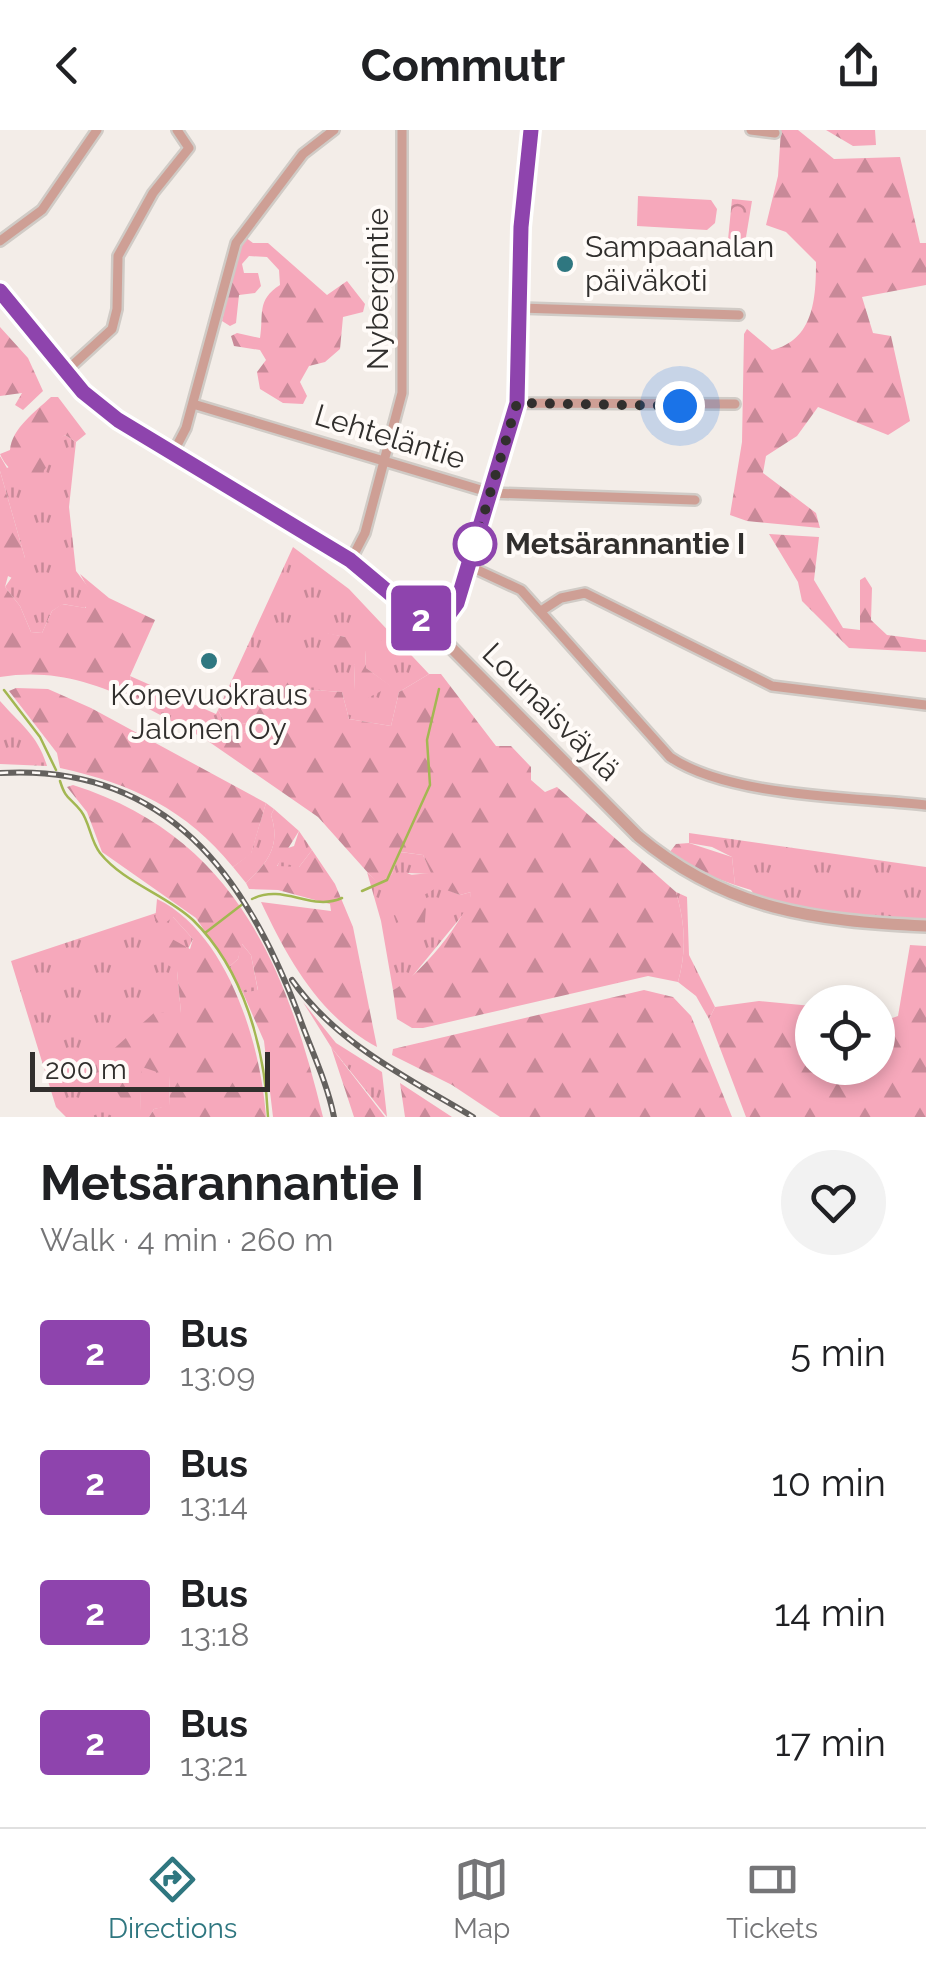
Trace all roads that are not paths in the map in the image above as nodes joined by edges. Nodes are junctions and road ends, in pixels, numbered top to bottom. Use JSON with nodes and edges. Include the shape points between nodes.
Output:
{"nodes":[{"id":1,"x":96,"y":130,"type":"edge"},
{"id":2,"x":178,"y":130,"type":"edge"},
{"id":3,"x":334,"y":130,"type":"edge"},
{"id":4,"x":402,"y":130,"type":"edge"},
{"id":5,"x":531,"y":130,"type":"edge"},
{"id":6,"x":751,"y":130,"type":"edge"},
{"id":7,"x":774,"y":134,"type":"dead end"},
{"id":8,"x":0,"y":240,"type":"edge"},
{"id":9,"x":0,"y":290,"type":"edge"},
{"id":10,"x":520,"y":308,"type":"junction"},
{"id":11,"x":740,"y":315,"type":"dead end"},
{"id":12,"x":65,"y":372,"type":"junction"},
{"id":13,"x":517,"y":403,"type":"junction"},
{"id":14,"x":193,"y":404,"type":"junction"},
{"id":15,"x":734,"y":404,"type":"dead end"},
{"id":16,"x":172,"y":455,"type":"junction"},
{"id":17,"x":384,"y":460,"type":"junction"},
{"id":18,"x":491,"y":494,"type":"junction"},
{"id":19,"x":696,"y":500,"type":"dead end"},
{"id":20,"x":350,"y":560,"type":"junction"},
{"id":21,"x":469,"y":566,"type":"junction"},
{"id":22,"x":541,"y":611,"type":"junction"},
{"id":23,"x":436,"y":632,"type":"junction"},
{"id":24,"x":926,"y":705,"type":"edge"},
{"id":25,"x":926,"y":805,"type":"edge"},
{"id":26,"x":926,"y":926,"type":"edge"}],
"edges":[{"from":1,"to":8,"type":"street","via":[[42,210]]},
{"from":2,"to":12,"type":"street","via":[[189,148],[153,192],[118,256],[112,329]]},
{"from":3,"to":14,"type":"street","via":[[302,154],[236,242]]},
{"from":4,"to":17,"type":"street","name":"Nybergintie","via":[[404,370]]},
{"from":5,"to":10,"type":"street"},
{"from":6,"to":7,"type":"street"},
{"from":9,"to":12,"type":"street","name":"Lounaisväylä"},
{"from":10,"to":11,"type":"street"},
{"from":10,"to":13,"type":"street"},
{"from":12,"to":16,"type":"street","name":"Lounaisväylä","via":[[118,420]]},
{"from":13,"to":15,"type":"street"},
{"from":13,"to":18,"type":"street"},
{"from":14,"to":16,"type":"street"},
{"from":14,"to":17,"type":"street","name":"Lehteläntie"},
{"from":16,"to":20,"type":"street","name":"Lounaisväylä"},
{"from":17,"to":18,"type":"street","name":"Lehteläntie"},
{"from":17,"to":20,"type":"street","name":"Nybergintie","via":[[366,532]]},
{"from":18,"to":19,"type":"street","name":"Lehteläntie"},
{"from":18,"to":21,"type":"street"},
{"from":20,"to":23,"type":"street","name":"Lounaisväylä"},
{"from":21,"to":22,"type":"street","via":[[521,590]]},
{"from":21,"to":23,"type":"street","via":[[457,603]]},
{"from":22,"to":24,"type":"street","via":[[584,593],[772,686]]},
{"from":22,"to":25,"type":"street","via":[[634,719],[692,772],[746,785]]},
{"from":23,"to":26,"type":"street","name":"Lounaisväylä","via":[[638,836],[702,880],[781,912]]}]}
